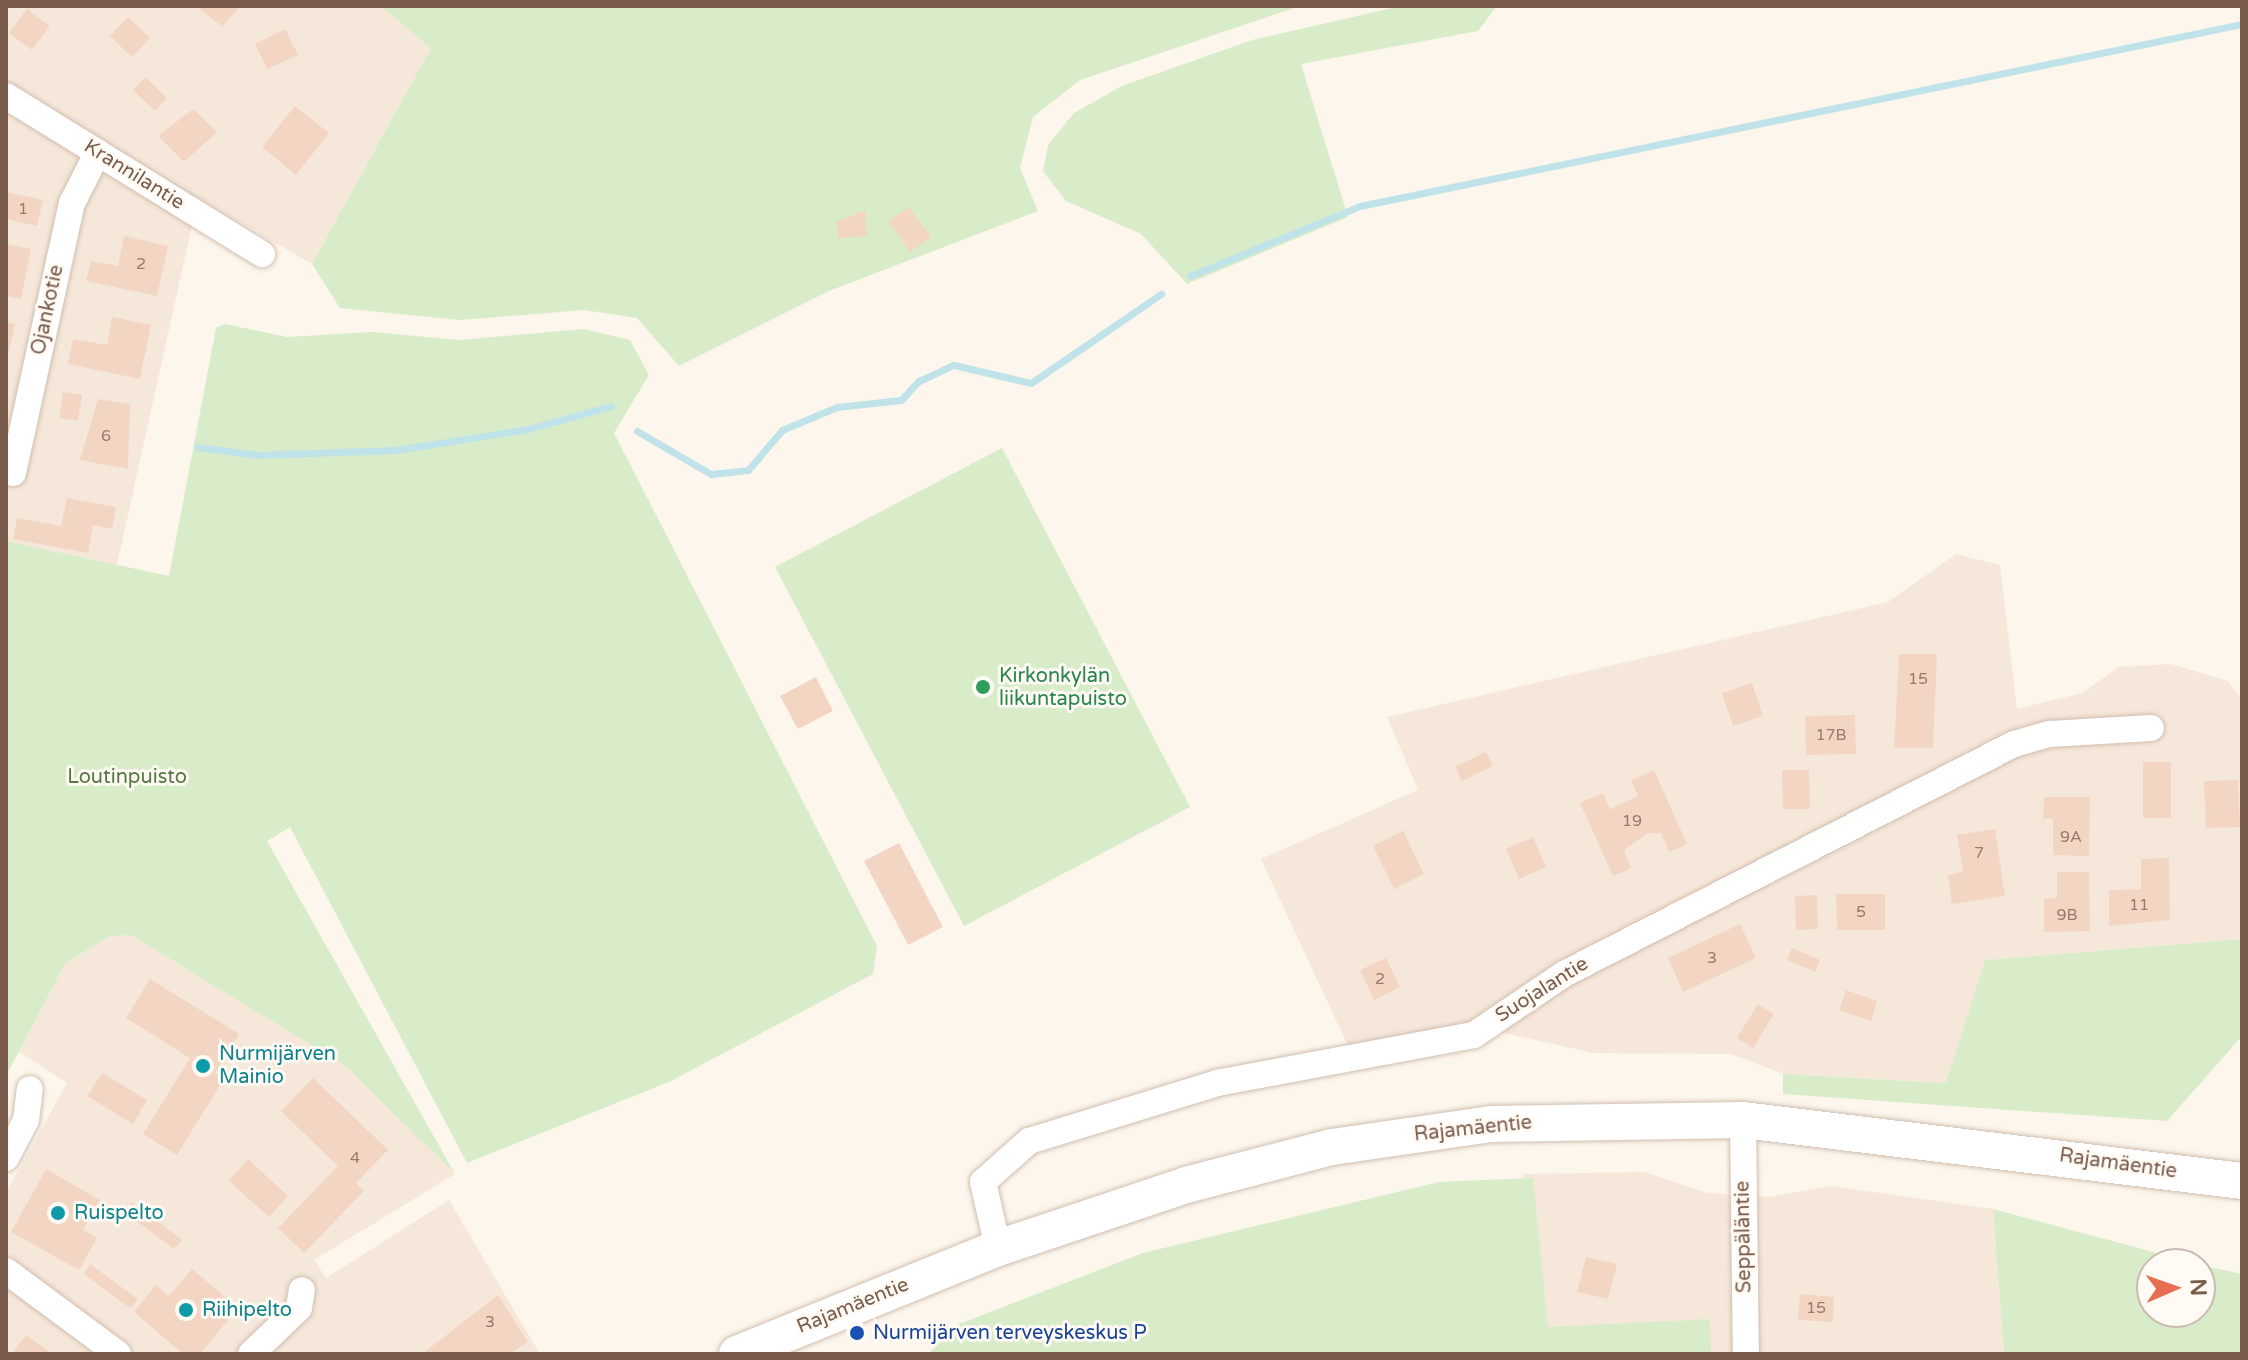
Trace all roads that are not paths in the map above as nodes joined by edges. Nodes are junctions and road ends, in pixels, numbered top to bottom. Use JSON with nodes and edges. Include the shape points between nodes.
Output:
{"nodes":[{"id":1,"x":6,"y":96,"type":"edge"},
{"id":2,"x":98,"y":152,"type":"junction"},
{"id":3,"x":262,"y":254,"type":"dead end"},
{"id":4,"x":13,"y":473,"type":"dead end"},
{"id":5,"x":2151,"y":728,"type":"dead end"},
{"id":6,"x":30,"y":1089,"type":"dead end"},
{"id":7,"x":1743,"y":1120,"type":"junction"},
{"id":8,"x":6,"y":1158,"type":"edge"},
{"id":9,"x":2242,"y":1181,"type":"edge"},
{"id":10,"x":998,"y":1248,"type":"junction"},
{"id":11,"x":6,"y":1271,"type":"edge"},
{"id":12,"x":302,"y":1290,"type":"dead end"},
{"id":13,"x":118,"y":1354,"type":"edge"},
{"id":14,"x":251,"y":1354,"type":"edge"},
{"id":15,"x":737,"y":1354,"type":"edge"},
{"id":16,"x":1746,"y":1354,"type":"edge"}],
"edges":[{"from":1,"to":2,"type":"street","name":"Krannilantie"},
{"from":2,"to":3,"type":"street","name":"Krannilantie"},
{"from":2,"to":4,"type":"street","name":"Ojankotie","via":[[72,203]]},
{"from":5,"to":10,"type":"street","name":"Suojalantie","via":[[2050,734],[2014,744],[1564,974],[1474,1035],[1217,1083],[1029,1141],[983,1182]]},
{"from":6,"to":8,"type":"street","via":[[26,1120]]},
{"from":7,"to":9,"type":"main road","name":"Rajamäentie"},
{"from":7,"to":10,"type":"main road","name":"Rajamäentie","via":[[1491,1124],[1332,1147],[1186,1185]]},
{"from":7,"to":16,"type":"street","name":"Seppäläntie"},
{"from":10,"to":15,"type":"main road","name":"Rajamäentie"},
{"from":11,"to":13,"type":"street"},
{"from":12,"to":14,"type":"street","via":[[299,1308]]}]}
